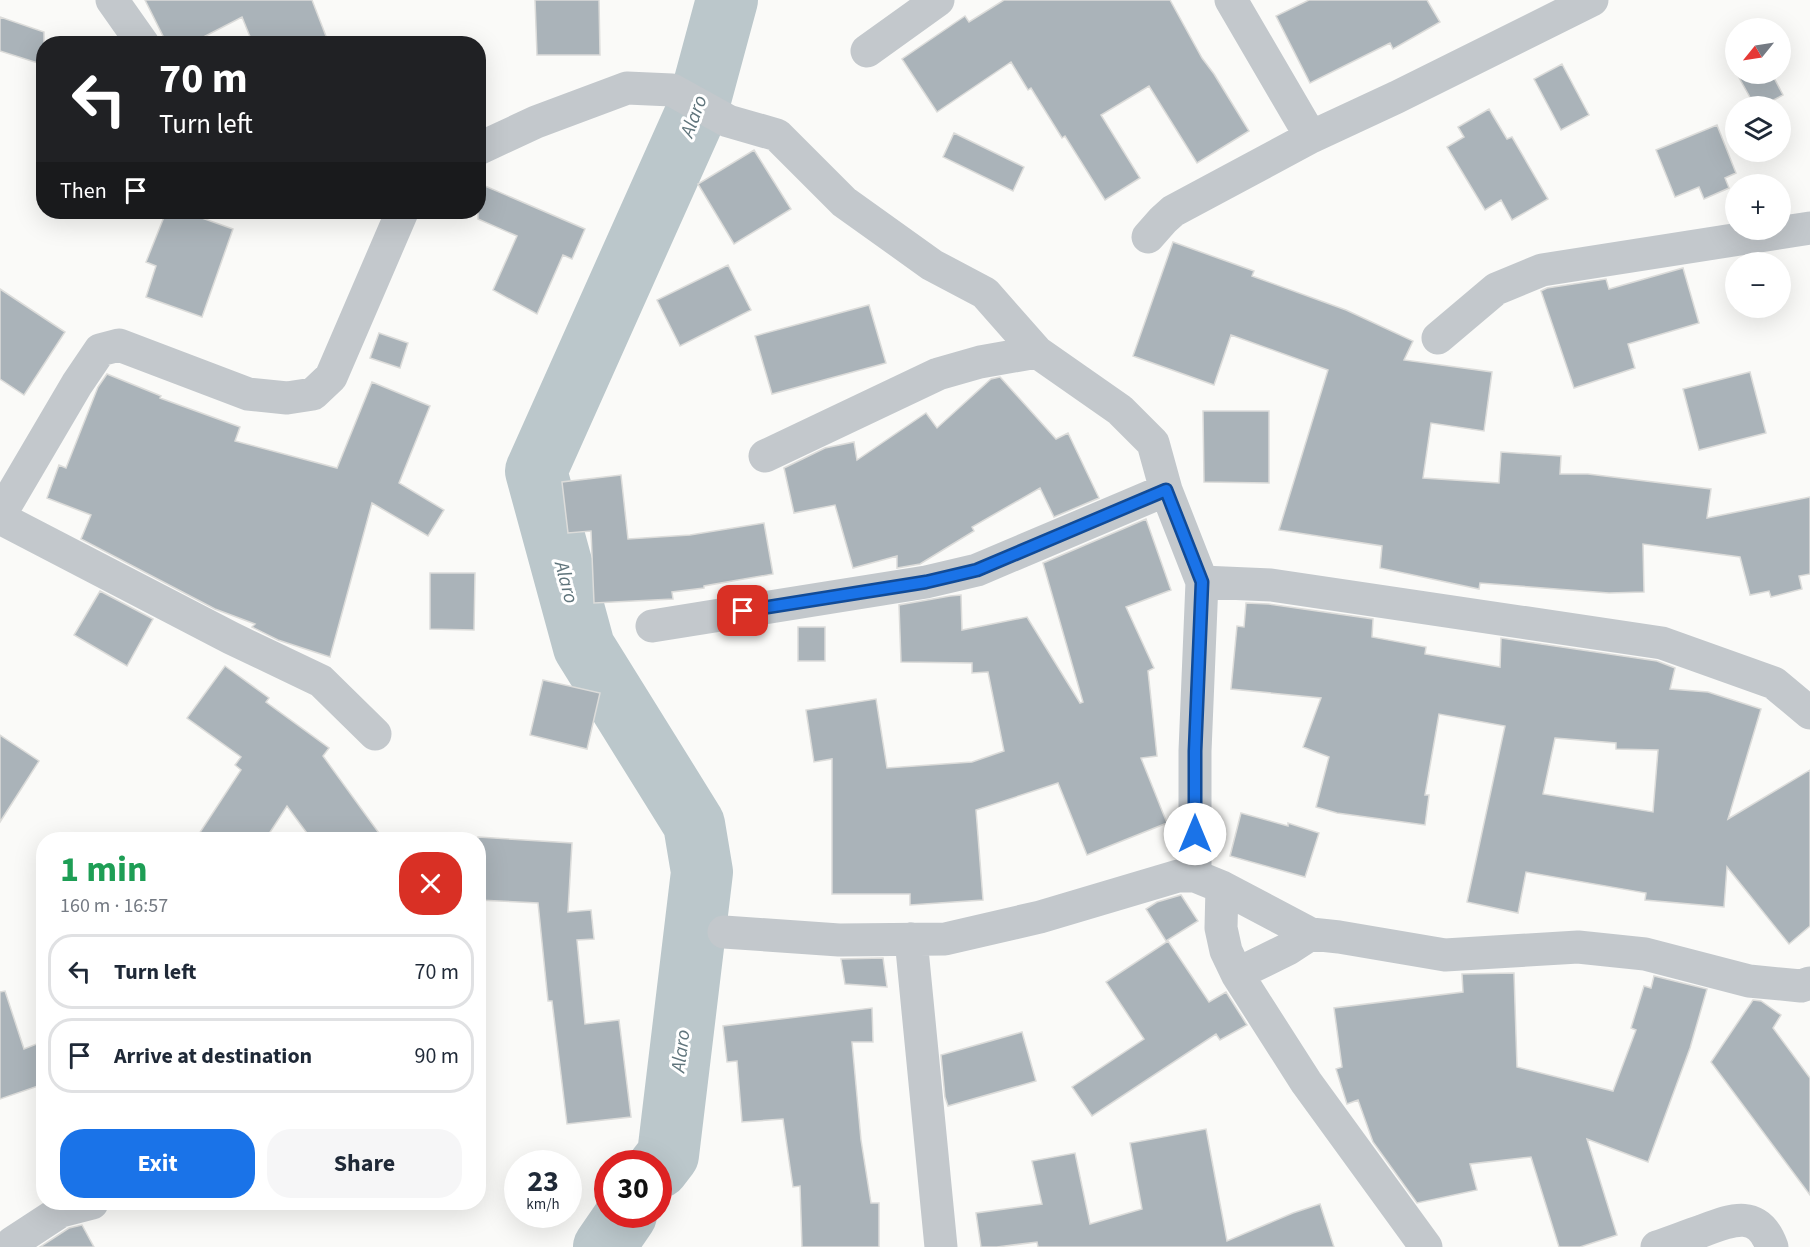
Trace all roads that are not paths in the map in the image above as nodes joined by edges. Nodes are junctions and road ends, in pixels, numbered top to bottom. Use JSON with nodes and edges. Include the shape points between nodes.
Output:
{"nodes":[{"id":1,"x":112,"y":0,"type":"edge"},
{"id":2,"x":938,"y":0,"type":"edge"},
{"id":3,"x":1231,"y":0,"type":"edge"},
{"id":4,"x":1592,"y":0,"type":"edge"},
{"id":5,"x":137,"y":36,"type":"edge"},
{"id":6,"x":867,"y":51,"type":"dead end"},
{"id":7,"x":1311,"y":137,"type":"junction"},
{"id":8,"x":486,"y":145,"type":"edge"},
{"id":9,"x":399,"y":219,"type":"edge"},
{"id":10,"x":1810,"y":228,"type":"edge"},
{"id":11,"x":1148,"y":237,"type":"dead end"},
{"id":12,"x":1438,"y":338,"type":"dead end"},
{"id":13,"x":1037,"y":352,"type":"junction"},
{"id":14,"x":765,"y":456,"type":"dead end"},
{"id":15,"x":1166,"y":490,"type":"junction"},
{"id":16,"x":0,"y":517,"type":"edge"},
{"id":17,"x":1202,"y":582,"type":"junction"},
{"id":18,"x":651,"y":626,"type":"dead end"},
{"id":19,"x":1810,"y":713,"type":"edge"},
{"id":20,"x":375,"y":734,"type":"dead end"},
{"id":21,"x":1209,"y":881,"type":"junction"},
{"id":22,"x":724,"y":932,"type":"dead end"},
{"id":23,"x":1311,"y":934,"type":"junction"},
{"id":24,"x":911,"y":939,"type":"junction"},
{"id":25,"x":1237,"y":974,"type":"junction"},
{"id":26,"x":1810,"y":983,"type":"edge"},
{"id":27,"x":65,"y":1210,"type":"edge"},
{"id":28,"x":11,"y":1247,"type":"edge"},
{"id":29,"x":941,"y":1247,"type":"edge"},
{"id":30,"x":1426,"y":1247,"type":"edge"},
{"id":31,"x":1657,"y":1247,"type":"edge"},
{"id":32,"x":1772,"y":1247,"type":"edge"}],
"edges":[{"from":1,"to":5,"type":"street"},
{"from":2,"to":6,"type":"street"},
{"from":3,"to":7,"type":"street"},
{"from":4,"to":7,"type":"street"},
{"from":7,"to":11,"type":"street","via":[[1173,212]]},
{"from":8,"to":13,"type":"street","via":[[627,88],[672,90],[728,121],[777,135],[844,202],[932,266],[985,293]]},
{"from":9,"to":16,"type":"street","via":[[331,377],[313,394],[287,398],[248,394],[119,345],[100,350]]},
{"from":10,"to":12,"type":"street","via":[[1542,270],[1496,289]]},
{"from":13,"to":14,"type":"street","via":[[938,374]]},
{"from":13,"to":15,"type":"street","via":[[1120,410],[1154,443]]},
{"from":15,"to":17,"type":"street"},
{"from":15,"to":18,"type":"street","via":[[977,570],[926,582]]},
{"from":16,"to":20,"type":"street","via":[[231,639],[321,681]]},
{"from":17,"to":19,"type":"street","via":[[1271,585],[1662,643],[1774,683]]},
{"from":17,"to":21,"type":"street","via":[[1195,751]]},
{"from":21,"to":23,"type":"street"},
{"from":21,"to":24,"type":"street","via":[[1178,876],[1040,917],[945,939]]},
{"from":21,"to":25,"type":"street","via":[[1226,951]]},
{"from":22,"to":24,"type":"street","via":[[839,940]]},
{"from":23,"to":25,"type":"street"},
{"from":23,"to":26,"type":"street","via":[[1445,955],[1578,947],[1645,954],[1749,981],[1800,986]]},
{"from":24,"to":29,"type":"street"},
{"from":25,"to":30,"type":"street","via":[[1306,1082]]},
{"from":27,"to":28,"type":"street"},
{"from":31,"to":32,"type":"street","via":[[1732,1220],[1746,1220],[1759,1225]]}]}
